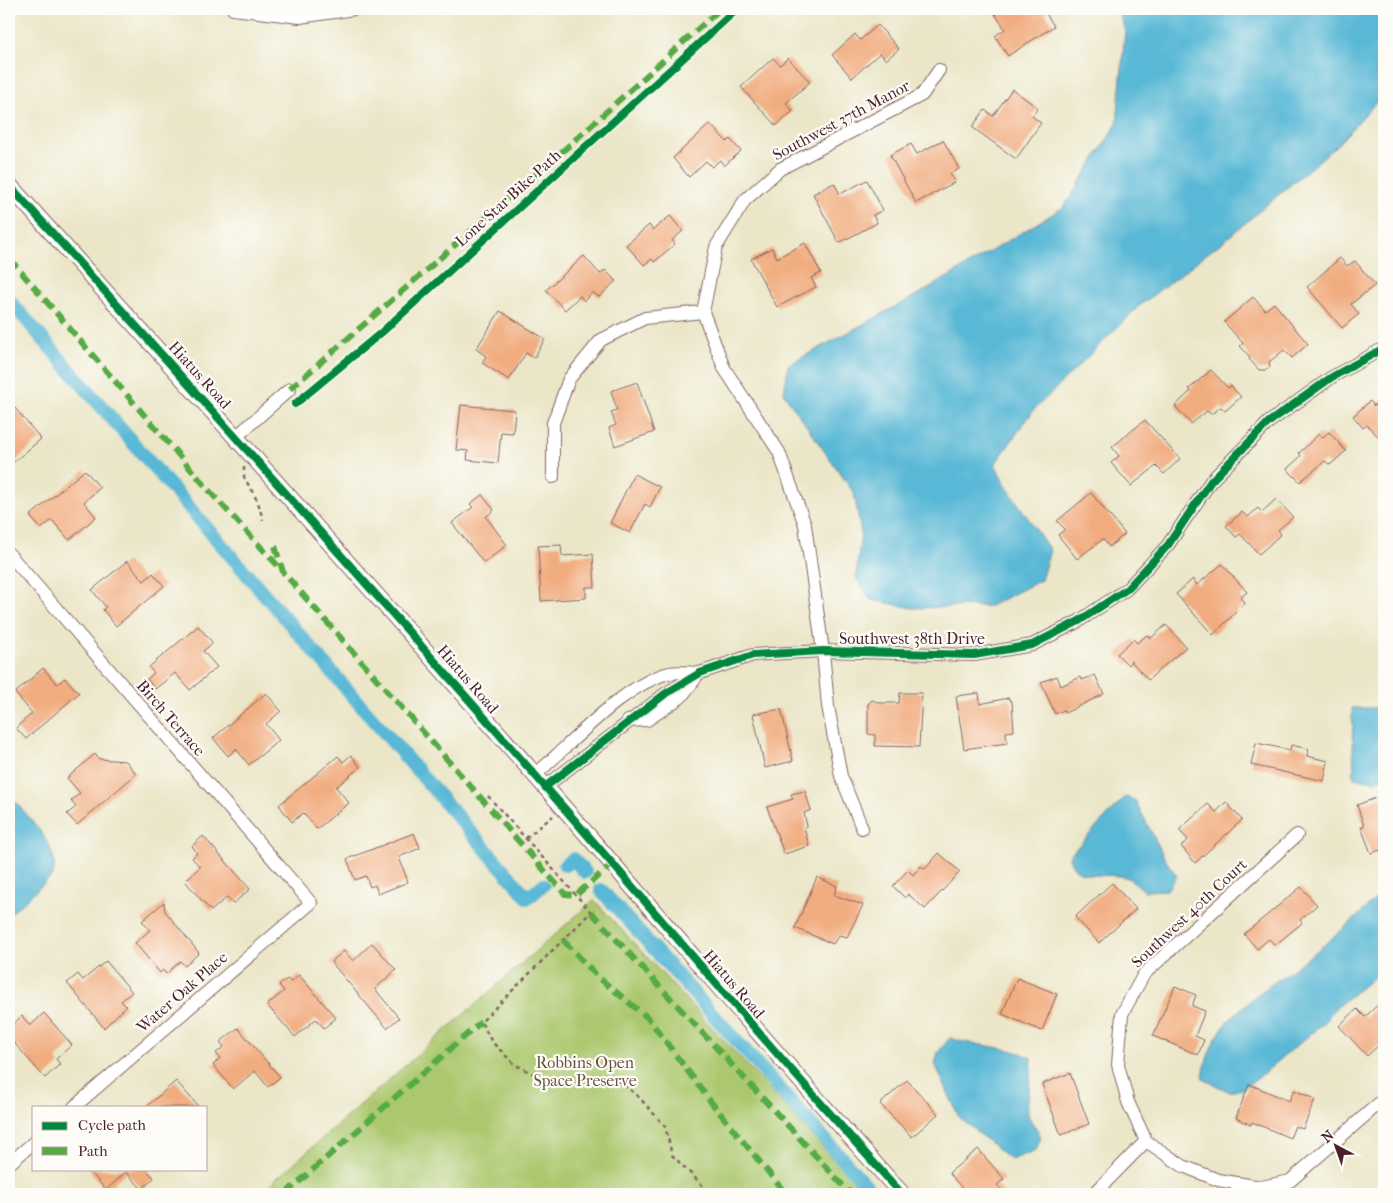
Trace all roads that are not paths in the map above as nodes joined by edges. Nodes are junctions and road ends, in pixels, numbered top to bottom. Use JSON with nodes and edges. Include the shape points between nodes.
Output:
{"nodes":[{"id":1,"x":233,"y":9,"type":"edge"},
{"id":2,"x":350,"y":10,"type":"edge"},
{"id":3,"x":939,"y":70,"type":"dead end"},
{"id":4,"x":9,"y":185,"type":"edge"},
{"id":5,"x":703,"y":312,"type":"junction"},
{"id":6,"x":1384,"y":348,"type":"edge"},
{"id":7,"x":290,"y":389,"type":"dead end"},
{"id":8,"x":237,"y":436,"type":"junction"},
{"id":9,"x":554,"y":477,"type":"dead end"},
{"id":10,"x":9,"y":554,"type":"edge"},
{"id":11,"x":823,"y":651,"type":"junction"},
{"id":12,"x":700,"y":673,"type":"junction"},
{"id":13,"x":540,"y":781,"type":"junction"},
{"id":14,"x":862,"y":828,"type":"dead end"},
{"id":15,"x":1297,"y":835,"type":"dead end"},
{"id":16,"x":311,"y":903,"type":"joint"},
{"id":17,"x":1384,"y":1099,"type":"edge"},
{"id":18,"x":75,"y":1106,"type":"edge"},
{"id":19,"x":1146,"y":1141,"type":"junction"},
{"id":20,"x":32,"y":1144,"type":"edge"},
{"id":21,"x":9,"y":1164,"type":"edge"},
{"id":22,"x":1262,"y":1190,"type":"edge"},
{"id":23,"x":899,"y":1193,"type":"edge"},
{"id":24,"x":1094,"y":1194,"type":"edge"}],
"edges":[{"from":1,"to":2,"type":"street","via":[[300,17]]},
{"from":3,"to":5,"type":"street","name":"Southwest 37th Manor","via":[[922,95],[780,170],[745,200],[716,247]]},
{"from":4,"to":8,"type":"street","name":"Hiatus Road"},
{"from":5,"to":9,"type":"street","via":[[645,318],[602,340],[569,379],[553,423]]},
{"from":5,"to":11,"type":"street","via":[[724,368],[779,452],[805,525]]},
{"from":6,"to":11,"type":"street","name":"Southwest 38th Drive","via":[[1332,378],[1269,422],[1211,481],[1168,545],[1127,589],[1079,621],[1032,645],[974,655]]},
{"from":7,"to":8,"type":"street"},
{"from":8,"to":13,"type":"street","name":"Hiatus Road"},
{"from":10,"to":16,"type":"street","name":"Birch Terrace"},
{"from":11,"to":12,"type":"street","name":"Southwest 38th Drive","via":[[753,655]]},
{"from":11,"to":14,"type":"street","via":[[828,706],[841,776]]},
{"from":12,"to":13,"type":"street","name":"Southwest 38th Drive","via":[[664,694]]},
{"from":12,"to":13,"type":"street","name":"Southwest 38th Drive","via":[[670,673],[642,684],[609,709]]},
{"from":13,"to":23,"type":"street","name":"Hiatus Road"},
{"from":15,"to":19,"type":"street","name":"Southwest 40th Court","via":[[1144,974],[1122,1014],[1118,1065],[1128,1102]]},
{"from":16,"to":18,"type":"street","name":"Water Oak Place"},
{"from":17,"to":22,"type":"street","via":[[1290,1181]]},
{"from":19,"to":22,"type":"street","via":[[1192,1170]]},
{"from":19,"to":24,"type":"street"},
{"from":20,"to":21,"type":"street"}]}
